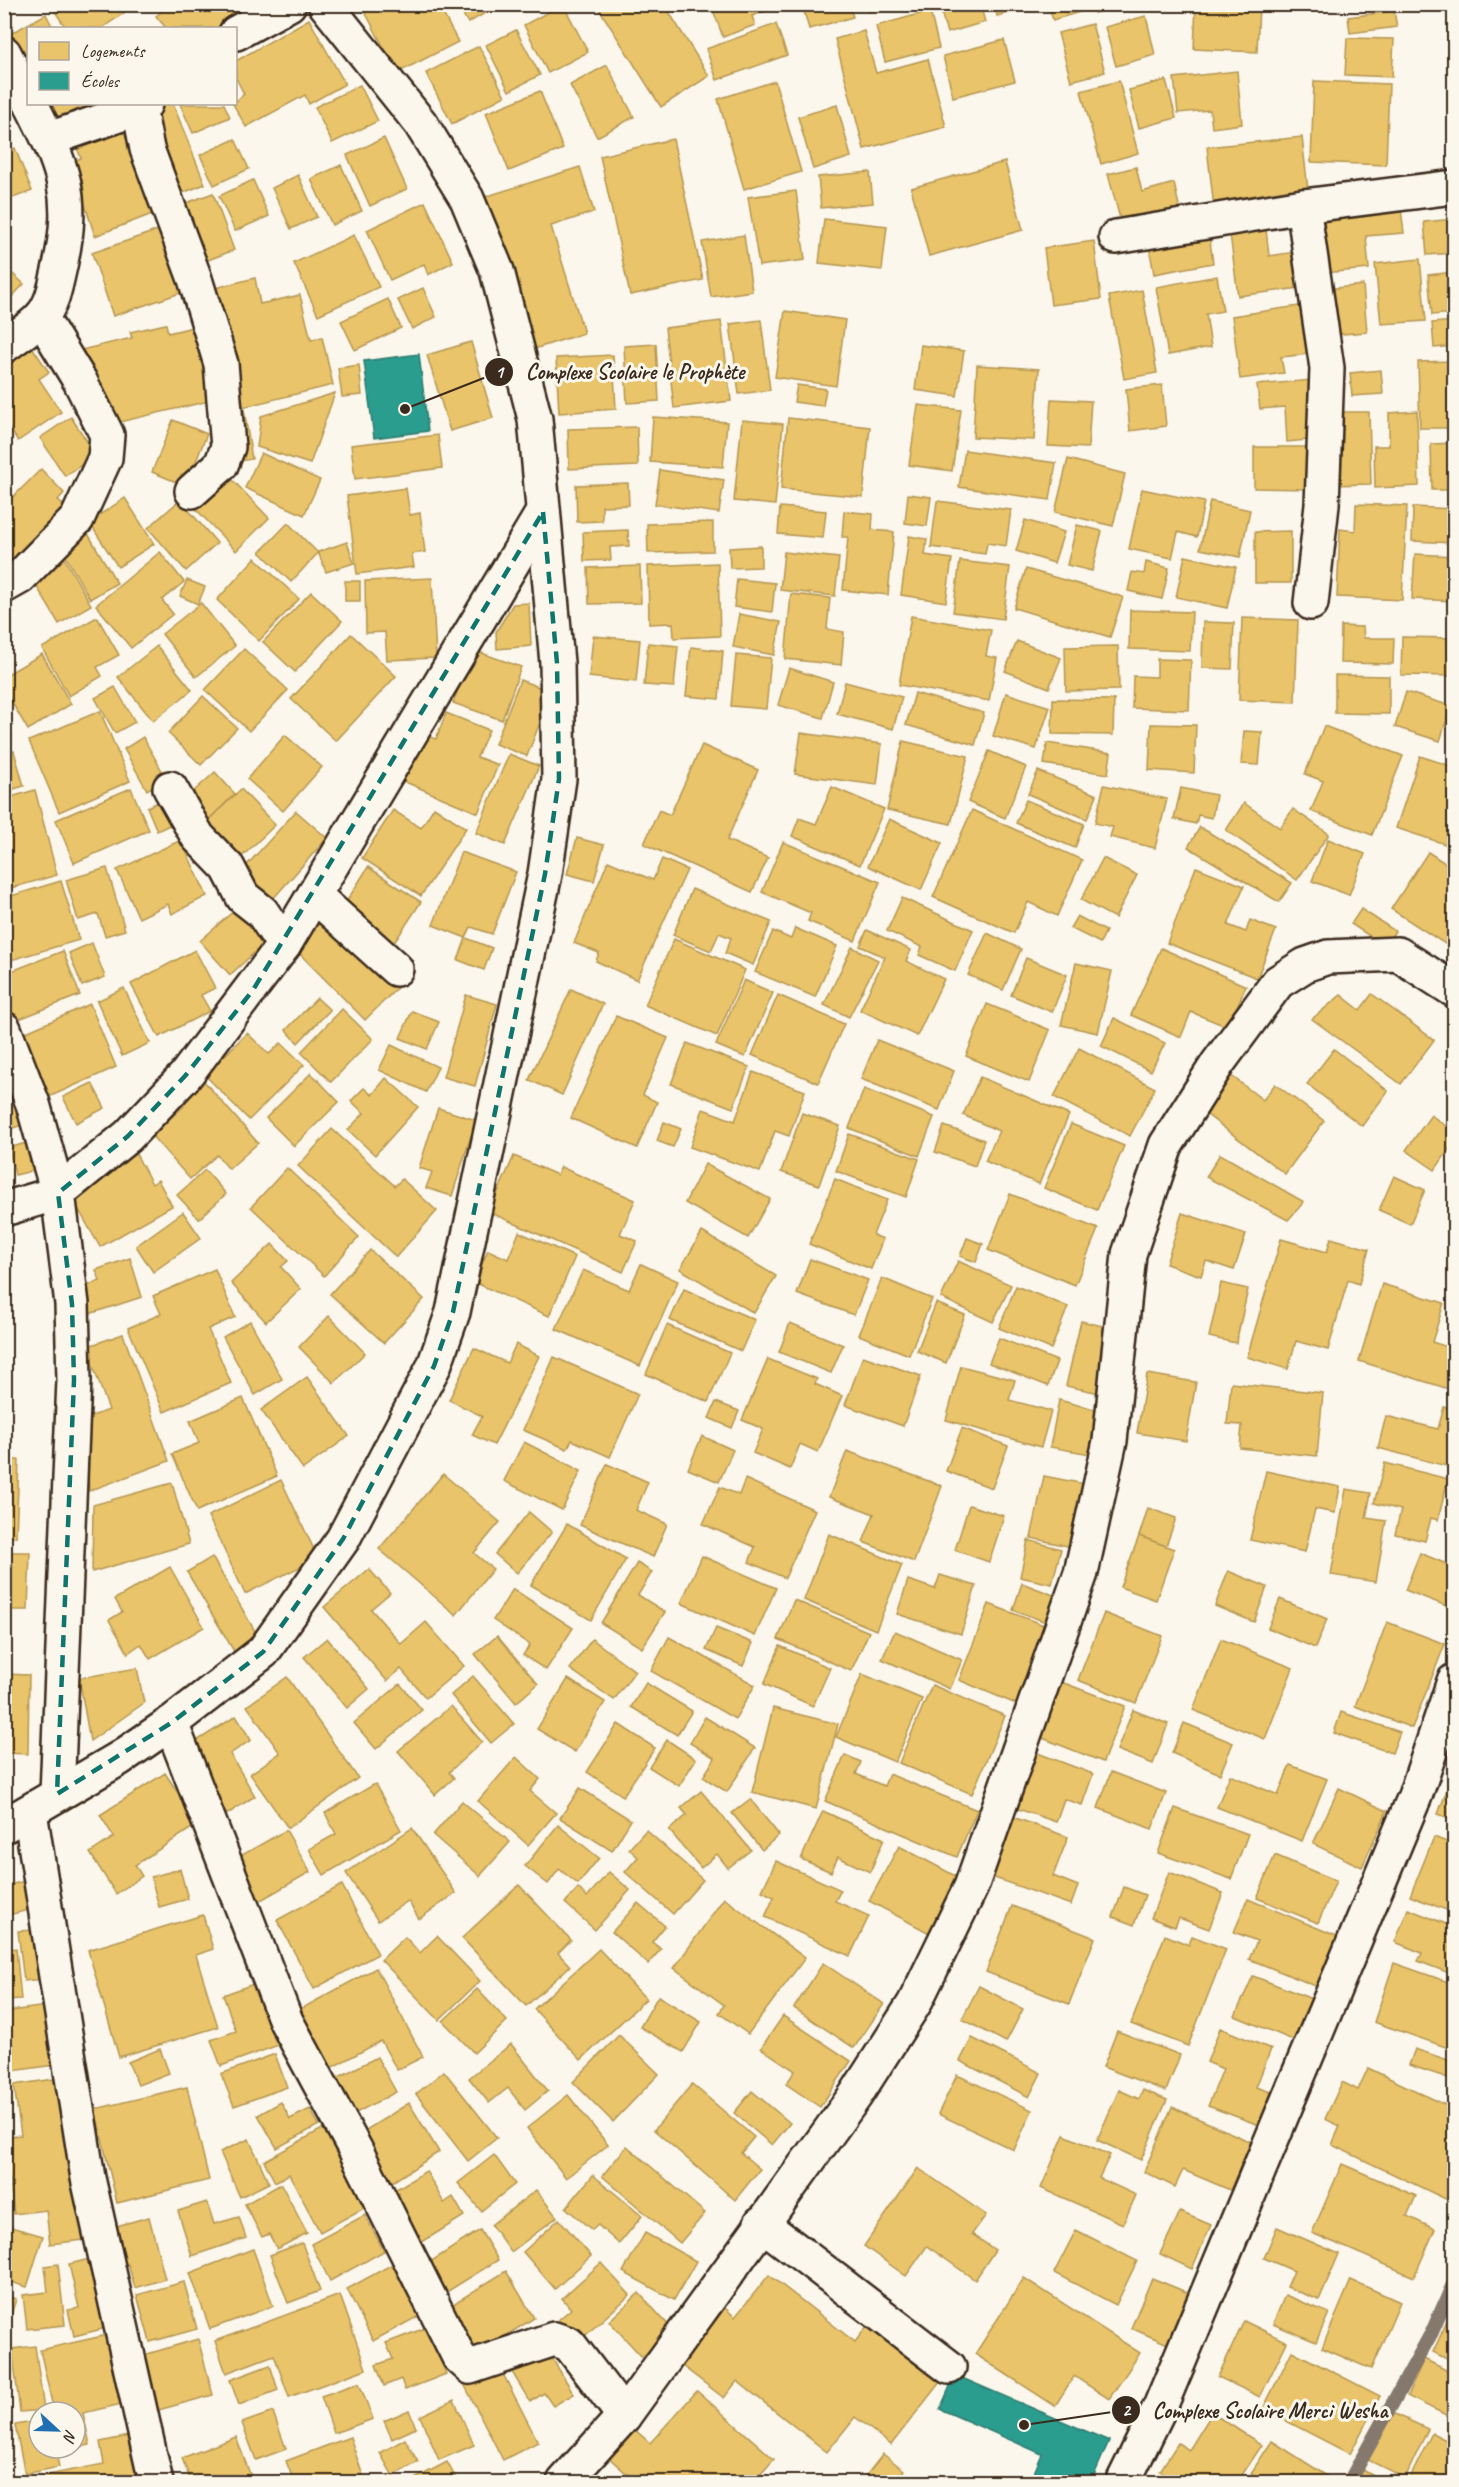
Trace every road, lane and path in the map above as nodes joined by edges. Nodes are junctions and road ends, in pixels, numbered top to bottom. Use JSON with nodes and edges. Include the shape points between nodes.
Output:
{"nodes":[{"id":1,"x":289,"y":4,"type":"edge"},
{"id":2,"x":325,"y":4,"type":"edge"},
{"id":3,"x":237,"y":32,"type":"edge"},
{"id":4,"x":4,"y":53,"type":"edge"},
{"id":5,"x":27,"y":97,"type":"edge"},
{"id":6,"x":32,"y":105,"type":"edge"},
{"id":7,"x":142,"y":106,"type":"edge"},
{"id":8,"x":49,"y":139,"type":"junction"},
{"id":9,"x":1455,"y":187,"type":"edge"},
{"id":10,"x":1303,"y":206,"type":"junction"},
{"id":11,"x":1116,"y":237,"type":"dead end"},
{"id":12,"x":41,"y":317,"type":"junction"},
{"id":13,"x":4,"y":346,"type":"edge"},
{"id":14,"x":192,"y":491,"type":"dead end"},
{"id":15,"x":543,"y":512,"type":"junction"},
{"id":16,"x":4,"y":586,"type":"edge"},
{"id":17,"x":1311,"y":603,"type":"dead end"},
{"id":18,"x":170,"y":788,"type":"dead end"},
{"id":19,"x":314,"y":894,"type":"junction"},
{"id":20,"x":284,"y":945,"type":"junction"},
{"id":21,"x":396,"y":969,"type":"dead end"},
{"id":22,"x":1455,"y":990,"type":"edge"},
{"id":23,"x":4,"y":1029,"type":"edge"},
{"id":24,"x":58,"y":1193,"type":"junction"},
{"id":25,"x":4,"y":1209,"type":"edge"},
{"id":26,"x":1455,"y":1681,"type":"edge"},
{"id":27,"x":171,"y":1724,"type":"junction"},
{"id":28,"x":57,"y":1794,"type":"junction"},
{"id":29,"x":17,"y":1819,"type":"edge"},
{"id":30,"x":761,"y":2223,"type":"junction"},
{"id":31,"x":949,"y":2367,"type":"dead end"},
{"id":32,"x":624,"y":2416,"type":"junction"},
{"id":33,"x":156,"y":2482,"type":"edge"},
{"id":34,"x":564,"y":2482,"type":"edge"},
{"id":35,"x":1123,"y":2482,"type":"edge"}],
"edges":[{"from":1,"to":3,"type":"street"},
{"from":2,"to":15,"type":"street","via":[[421,124],[467,198],[497,271],[535,419]]},
{"from":4,"to":5,"type":"street"},
{"from":6,"to":8,"type":"street"},
{"from":7,"to":8,"type":"street"},
{"from":7,"to":14,"type":"street","via":[[147,149],[195,279],[221,364],[228,447],[221,465]]},
{"from":8,"to":12,"type":"street","via":[[68,195],[67,236],[53,296]]},
{"from":9,"to":10,"type":"street"},
{"from":10,"to":11,"type":"street"},
{"from":10,"to":17,"type":"street","via":[[1328,368],[1322,505]]},
{"from":12,"to":13,"type":"street"},
{"from":12,"to":16,"type":"street","via":[[107,435],[105,458],[77,519],[20,578]]},
{"from":15,"to":19,"type":"street"},
{"from":15,"to":27,"type":"street","via":[[557,663],[559,779],[545,874],[453,1312],[434,1366],[343,1539],[263,1652]]},
{"from":18,"to":20,"type":"street","via":[[198,837],[228,868],[243,897],[262,912]]},
{"from":19,"to":20,"type":"street"},
{"from":19,"to":21,"type":"street"},
{"from":20,"to":24,"type":"street","via":[[185,1077],[128,1136]]},
{"from":22,"to":30,"type":"street","via":[[1398,954],[1328,957],[1305,965],[1278,981],[1218,1063],[1166,1145],[1129,1254],[1110,1441],[1081,1573],[971,1887],[914,2004],[855,2096]]},
{"from":23,"to":24,"type":"street","via":[[33,1104]]},
{"from":24,"to":25,"type":"street"},
{"from":24,"to":28,"type":"street","via":[[72,1304],[74,1380]]},
{"from":26,"to":35,"type":"street","via":[[1415,1796],[1160,2407]]},
{"from":27,"to":28,"type":"street"},
{"from":27,"to":32,"type":"street","via":[[286,2021],[396,2227],[459,2357],[470,2367],[554,2339],[569,2344]]},
{"from":28,"to":29,"type":"street"},
{"from":29,"to":33,"type":"street","via":[[88,2178]]},
{"from":30,"to":31,"type":"street"},
{"from":30,"to":32,"type":"street"},
{"from":32,"to":34,"type":"street"}]}
